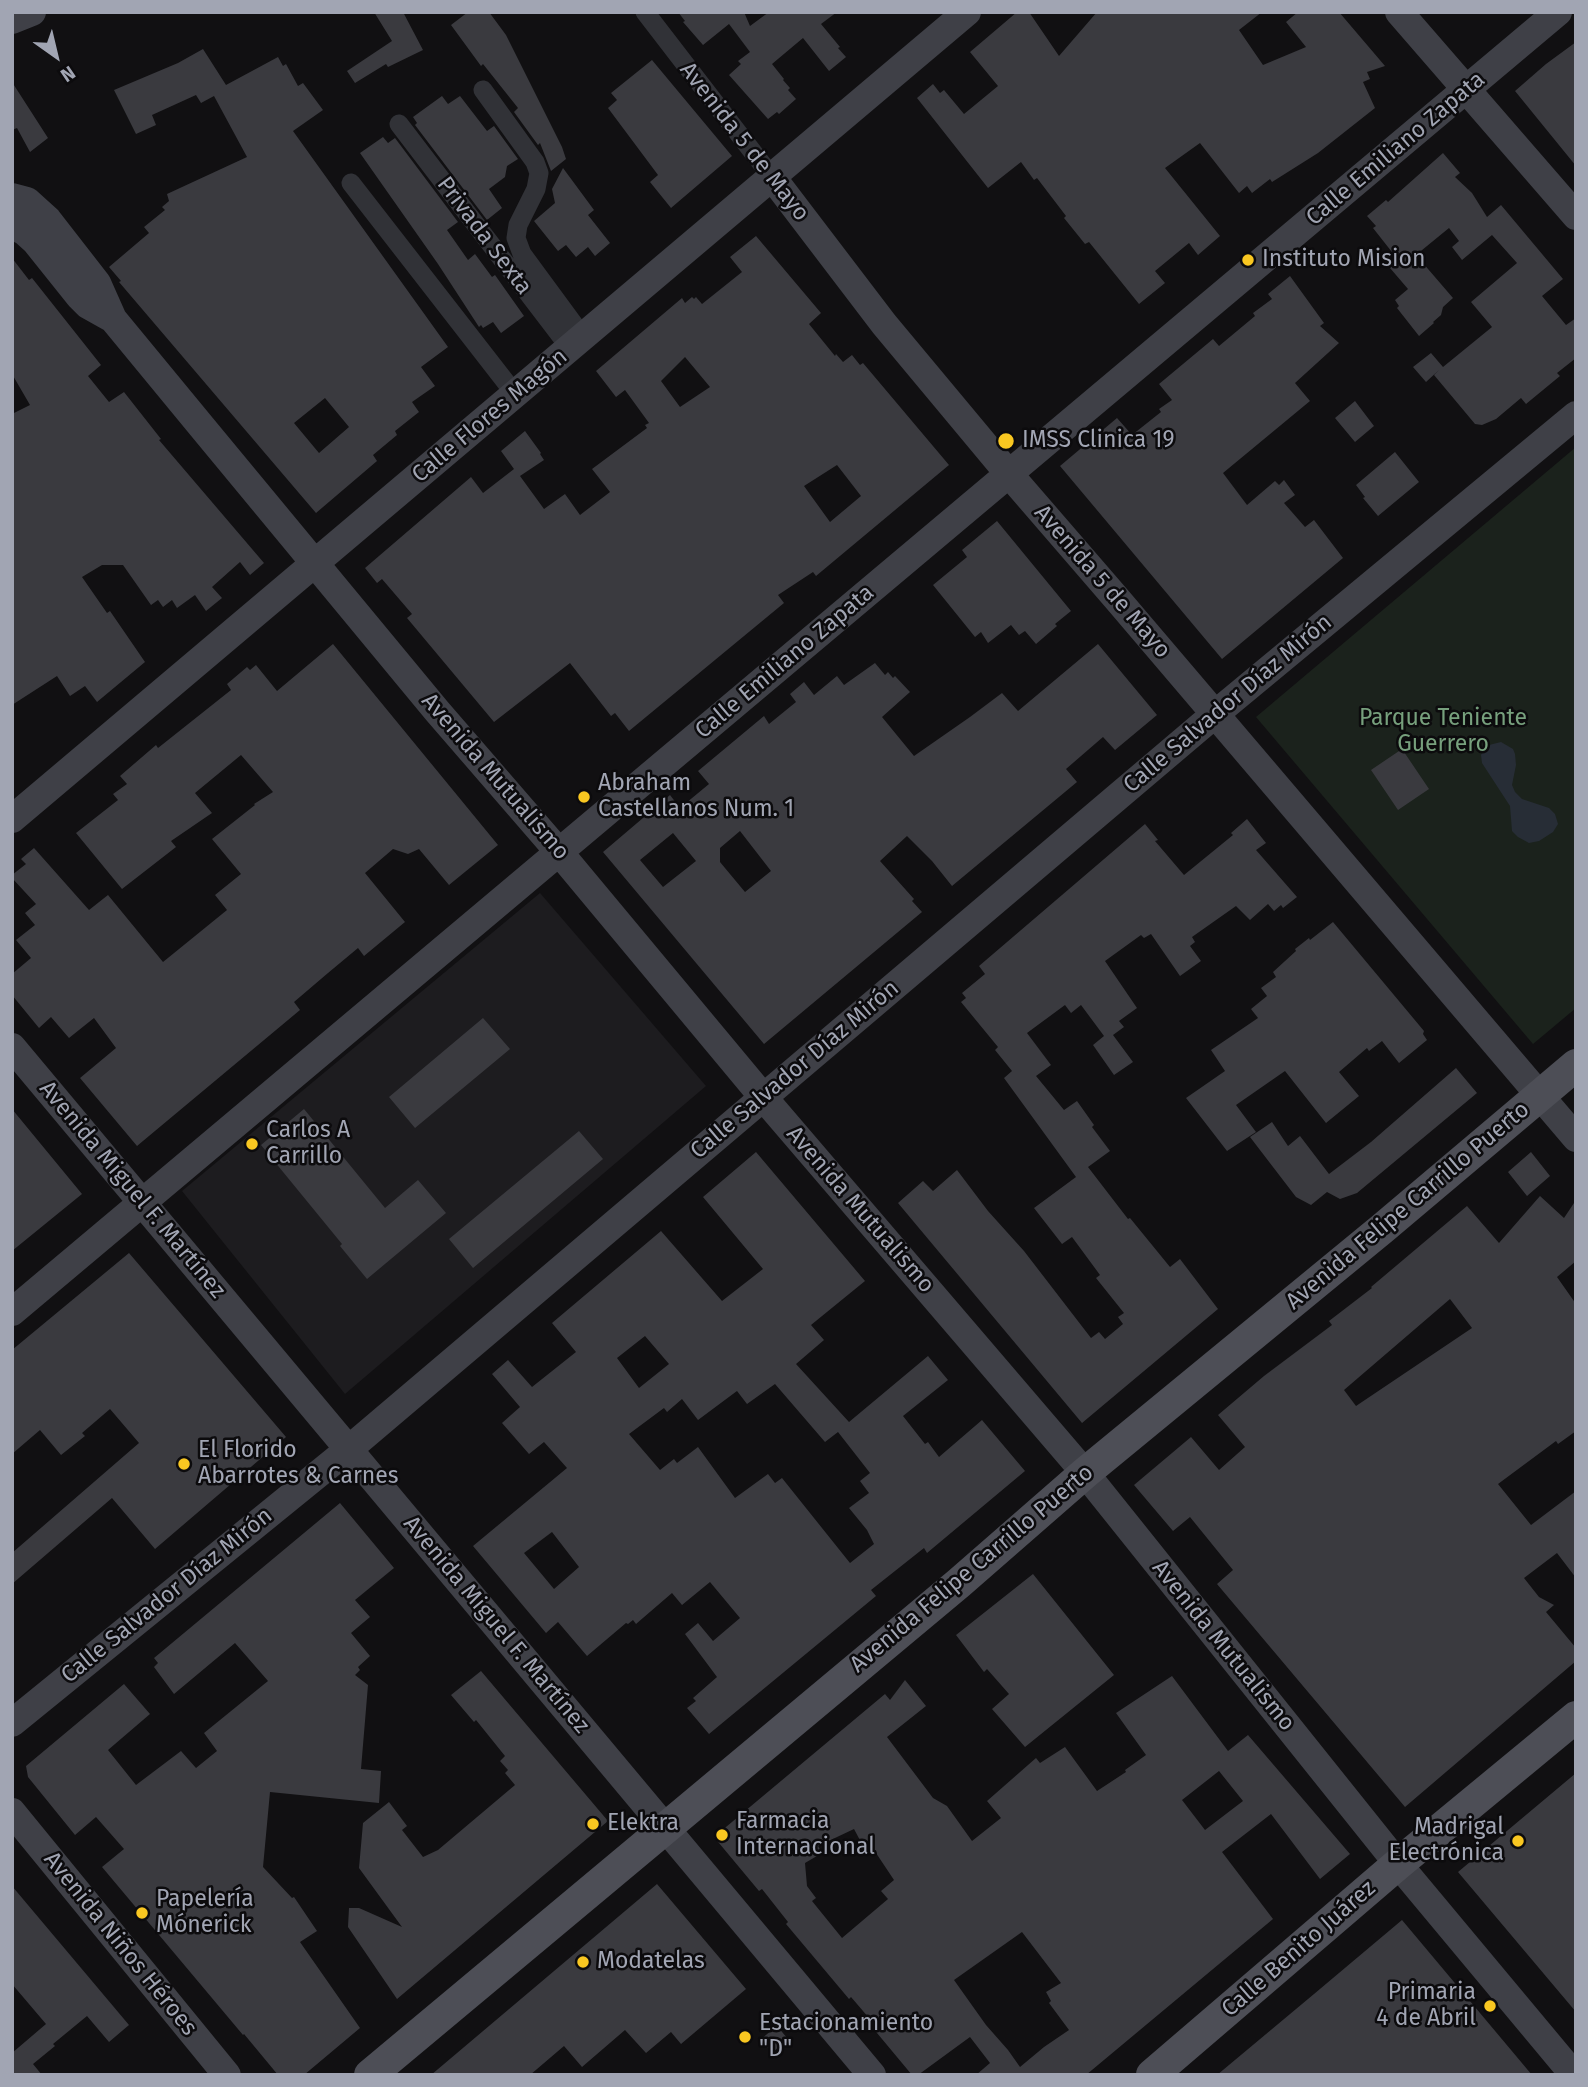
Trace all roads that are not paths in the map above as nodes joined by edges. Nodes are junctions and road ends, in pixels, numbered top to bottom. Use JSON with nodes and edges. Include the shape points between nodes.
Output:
{"nodes":[{"id":1,"x":32,"y":12,"type":"edge"},
{"id":2,"x":645,"y":12,"type":"edge"},
{"id":3,"x":967,"y":12,"type":"edge"},
{"id":4,"x":1399,"y":12,"type":"edge"},
{"id":5,"x":1558,"y":12,"type":"edge"},
{"id":6,"x":12,"y":20,"type":"edge"},
{"id":7,"x":483,"y":90,"type":"dead end"},
{"id":8,"x":1465,"y":90,"type":"junction"},
{"id":9,"x":399,"y":124,"type":"dead end"},
{"id":10,"x":772,"y":177,"type":"junction"},
{"id":11,"x":351,"y":183,"type":"dead end"},
{"id":12,"x":20,"y":199,"type":"edge"},
{"id":13,"x":1576,"y":216,"type":"edge"},
{"id":14,"x":13,"y":225,"type":"edge"},
{"id":15,"x":113,"y":319,"type":"junction"},
{"id":16,"x":577,"y":342,"type":"junction"},
{"id":17,"x":515,"y":394,"type":"junction"},
{"id":18,"x":1576,"y":415,"type":"edge"},
{"id":19,"x":1009,"y":474,"type":"junction"},
{"id":20,"x":315,"y":562,"type":"junction"},
{"id":21,"x":1214,"y":715,"type":"junction"},
{"id":22,"x":12,"y":819,"type":"edge"},
{"id":23,"x":559,"y":852,"type":"junction"},
{"id":24,"x":12,"y":1047,"type":"edge"},
{"id":25,"x":1576,"y":1065,"type":"edge"},
{"id":26,"x":1539,"y":1096,"type":"junction"},
{"id":27,"x":763,"y":1097,"type":"junction"},
{"id":28,"x":1576,"y":1138,"type":"edge"},
{"id":29,"x":143,"y":1203,"type":"junction"},
{"id":30,"x":12,"y":1312,"type":"edge"},
{"id":31,"x":349,"y":1449,"type":"junction"},
{"id":32,"x":1085,"y":1473,"type":"junction"},
{"id":33,"x":1576,"y":1717,"type":"edge"},
{"id":34,"x":12,"y":1723,"type":"edge"},
{"id":35,"x":12,"y":1812,"type":"edge"},
{"id":36,"x":666,"y":1828,"type":"junction"},
{"id":37,"x":1398,"y":1864,"type":"junction"},
{"id":38,"x":227,"y":2075,"type":"edge"},
{"id":39,"x":370,"y":2075,"type":"edge"},
{"id":40,"x":872,"y":2075,"type":"edge"},
{"id":41,"x":1152,"y":2075,"type":"edge"},
{"id":42,"x":1574,"y":2075,"type":"edge"}],
"edges":[{"from":1,"to":6,"type":"street"},
{"from":2,"to":10,"type":"street","name":"Avenida 5 de Mayo"},
{"from":3,"to":10,"type":"street","name":"Calle Flores Magón"},
{"from":4,"to":8,"type":"street"},
{"from":5,"to":8,"type":"street","name":"Calle Emiliano Zapata"},
{"from":7,"to":16,"type":"street","via":[[535,162],[539,173],[536,189],[516,238]]},
{"from":8,"to":13,"type":"street"},
{"from":8,"to":19,"type":"street","name":"Calle Emiliano Zapata"},
{"from":9,"to":16,"type":"street","name":"Privada Sexta"},
{"from":10,"to":16,"type":"street","name":"Calle Flores Magón"},
{"from":10,"to":19,"type":"street","name":"Avenida 5 de Mayo","via":[[884,324]]},
{"from":11,"to":17,"type":"street"},
{"from":12,"to":15,"type":"street","name":"Avenida Mutualismo","via":[[48,220],[97,283]]},
{"from":14,"to":15,"type":"street","name":"Avenida Mutualismo","via":[[35,241],[88,305]]},
{"from":15,"to":20,"type":"street","name":"Avenida Mutualismo"},
{"from":16,"to":17,"type":"street","name":"Calle Flores Magón"},
{"from":17,"to":20,"type":"street","name":"Calle Flores Magón"},
{"from":18,"to":21,"type":"street","name":"Calle Salvador Díaz Mirón"},
{"from":19,"to":21,"type":"street","name":"Avenida 5 de Mayo"},
{"from":19,"to":23,"type":"street","name":"Calle Emiliano Zapata"},
{"from":20,"to":22,"type":"street","name":"Calle Flores Magón"},
{"from":20,"to":23,"type":"street","name":"Avenida Mutualismo"},
{"from":21,"to":26,"type":"street","name":"Avenida 5 de Mayo"},
{"from":21,"to":27,"type":"street","name":"Calle Salvador Díaz Mirón"},
{"from":23,"to":27,"type":"street","name":"Avenida Mutualismo"},
{"from":23,"to":29,"type":"street","name":"Calle Emiliano Zapata"},
{"from":24,"to":29,"type":"street","name":"Avenida Miguel F. Martínez"},
{"from":25,"to":26,"type":"main road","name":"Avenida Felipe Carrillo Puerto"},
{"from":26,"to":28,"type":"street","name":"Avenida 5 de Mayo"},
{"from":26,"to":32,"type":"main road","name":"Avenida Felipe Carrillo Puerto"},
{"from":27,"to":31,"type":"street","name":"Calle Salvador Díaz Mirón"},
{"from":27,"to":32,"type":"street","name":"Avenida Mutualismo"},
{"from":29,"to":30,"type":"street","name":"Calle Emiliano Zapata"},
{"from":29,"to":31,"type":"street","name":"Avenida Miguel F. Martínez"},
{"from":31,"to":34,"type":"street","name":"Calle Salvador Díaz Mirón"},
{"from":31,"to":36,"type":"street","name":"Avenida Miguel F. Martínez"},
{"from":32,"to":36,"type":"main road","name":"Avenida Felipe Carrillo Puerto"},
{"from":32,"to":37,"type":"street","name":"Avenida Mutualismo"},
{"from":33,"to":37,"type":"main road","name":"Calle Benito Juárez"},
{"from":35,"to":38,"type":"street","name":"Avenida Niños Héroes"},
{"from":36,"to":39,"type":"main road","name":"Avenida Felipe Carrillo Puerto"},
{"from":36,"to":40,"type":"street","name":"Avenida Miguel F. Martínez"},
{"from":37,"to":41,"type":"main road","name":"Calle Benito Juárez"},
{"from":37,"to":42,"type":"street","name":"Avenida Mutualismo"}]}
